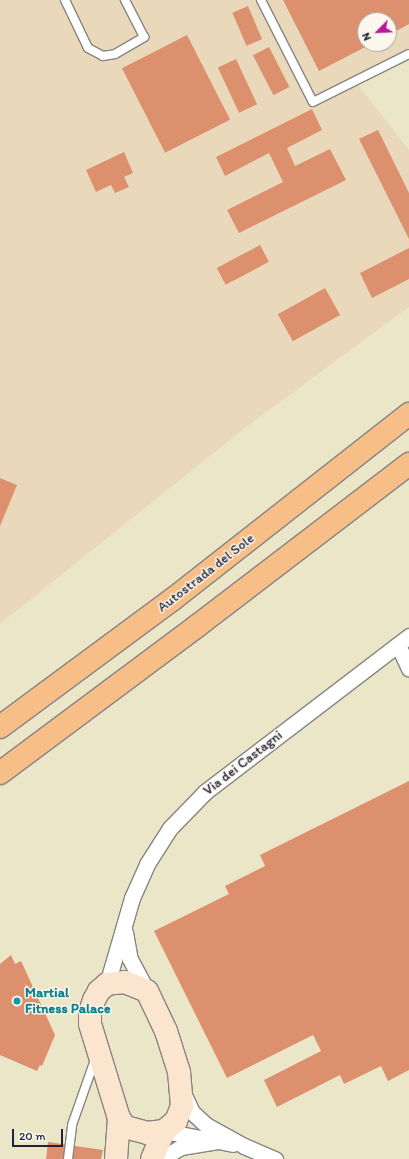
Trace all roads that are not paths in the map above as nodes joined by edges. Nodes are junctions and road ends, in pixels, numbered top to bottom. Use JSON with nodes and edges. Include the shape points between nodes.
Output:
{"nodes":[{"id":1,"x":65,"y":0,"type":"edge"},
{"id":2,"x":125,"y":0,"type":"edge"},
{"id":3,"x":261,"y":0,"type":"edge"},
{"id":4,"x":409,"y":54,"type":"edge"},
{"id":5,"x":409,"y":414,"type":"edge"},
{"id":6,"x":409,"y":464,"type":"edge"},
{"id":7,"x":403,"y":640,"type":"edge"},
{"id":8,"x":409,"y":669,"type":"edge"},
{"id":9,"x":0,"y":727,"type":"edge"},
{"id":10,"x":0,"y":773,"type":"edge"},
{"id":11,"x":124,"y":929,"type":"junction"},
{"id":12,"x":107,"y":984,"type":"junction"},
{"id":13,"x":147,"y":991,"type":"junction"},
{"id":14,"x":99,"y":1051,"type":"junction"},
{"id":15,"x":181,"y":1089,"type":"junction"},
{"id":16,"x":119,"y":1118,"type":"junction"},
{"id":17,"x":164,"y":1131,"type":"junction"},
{"id":18,"x":218,"y":1141,"type":"junction"},
{"id":19,"x":244,"y":1146,"type":"junction"},
{"id":20,"x":68,"y":1159,"type":"edge"},
{"id":21,"x":116,"y":1159,"type":"edge"},
{"id":22,"x":152,"y":1159,"type":"edge"},
{"id":23,"x":161,"y":1159,"type":"edge"},
{"id":24,"x":275,"y":1159,"type":"edge"}],
"edges":[{"from":1,"to":2,"type":"lane","via":[[88,48],[103,56],[115,54],[144,37]]},
{"from":3,"to":4,"type":"lane","via":[[313,102]]},
{"from":5,"to":9,"type":"highway","name":"Autostrada del Sole","via":[[173,600]]},
{"from":6,"to":10,"type":"highway"},
{"from":7,"to":8,"type":"street"},
{"from":7,"to":11,"type":"street","name":"Via dei Castagni","via":[[205,792],[187,809],[170,828],[147,864],[132,898]]},
{"from":11,"to":12,"type":"street","name":"Via dei Castagni"},
{"from":11,"to":13,"type":"street","name":"Via dei Castagni","via":[[130,959]]},
{"from":12,"to":13,"type":"street","via":[[124,982]]},
{"from":12,"to":14,"type":"street","name":"Via dei Castagni","via":[[99,991],[90,1012],[90,1024]]},
{"from":13,"to":15,"type":"street","name":"Via dei Castagni","via":[[166,1031],[180,1072]]},
{"from":14,"to":16,"type":"street","name":"Via dei Castagni"},
{"from":14,"to":20,"type":"lane","via":[[90,1070],[72,1126]]},
{"from":15,"to":17,"type":"street","name":"Via dei Castagni","via":[[182,1106],[176,1121]]},
{"from":15,"to":19,"type":"street","via":[[192,1112],[206,1125]]},
{"from":16,"to":17,"type":"street","via":[[125,1127],[146,1133]]},
{"from":16,"to":21,"type":"street","name":"Via dei Castagni"},
{"from":17,"to":18,"type":"street"},
{"from":17,"to":22,"type":"street","name":"Via dei Castagni"},
{"from":18,"to":19,"type":"street"},
{"from":18,"to":23,"type":"street","via":[[181,1147]]},
{"from":19,"to":24,"type":"street"}]}
